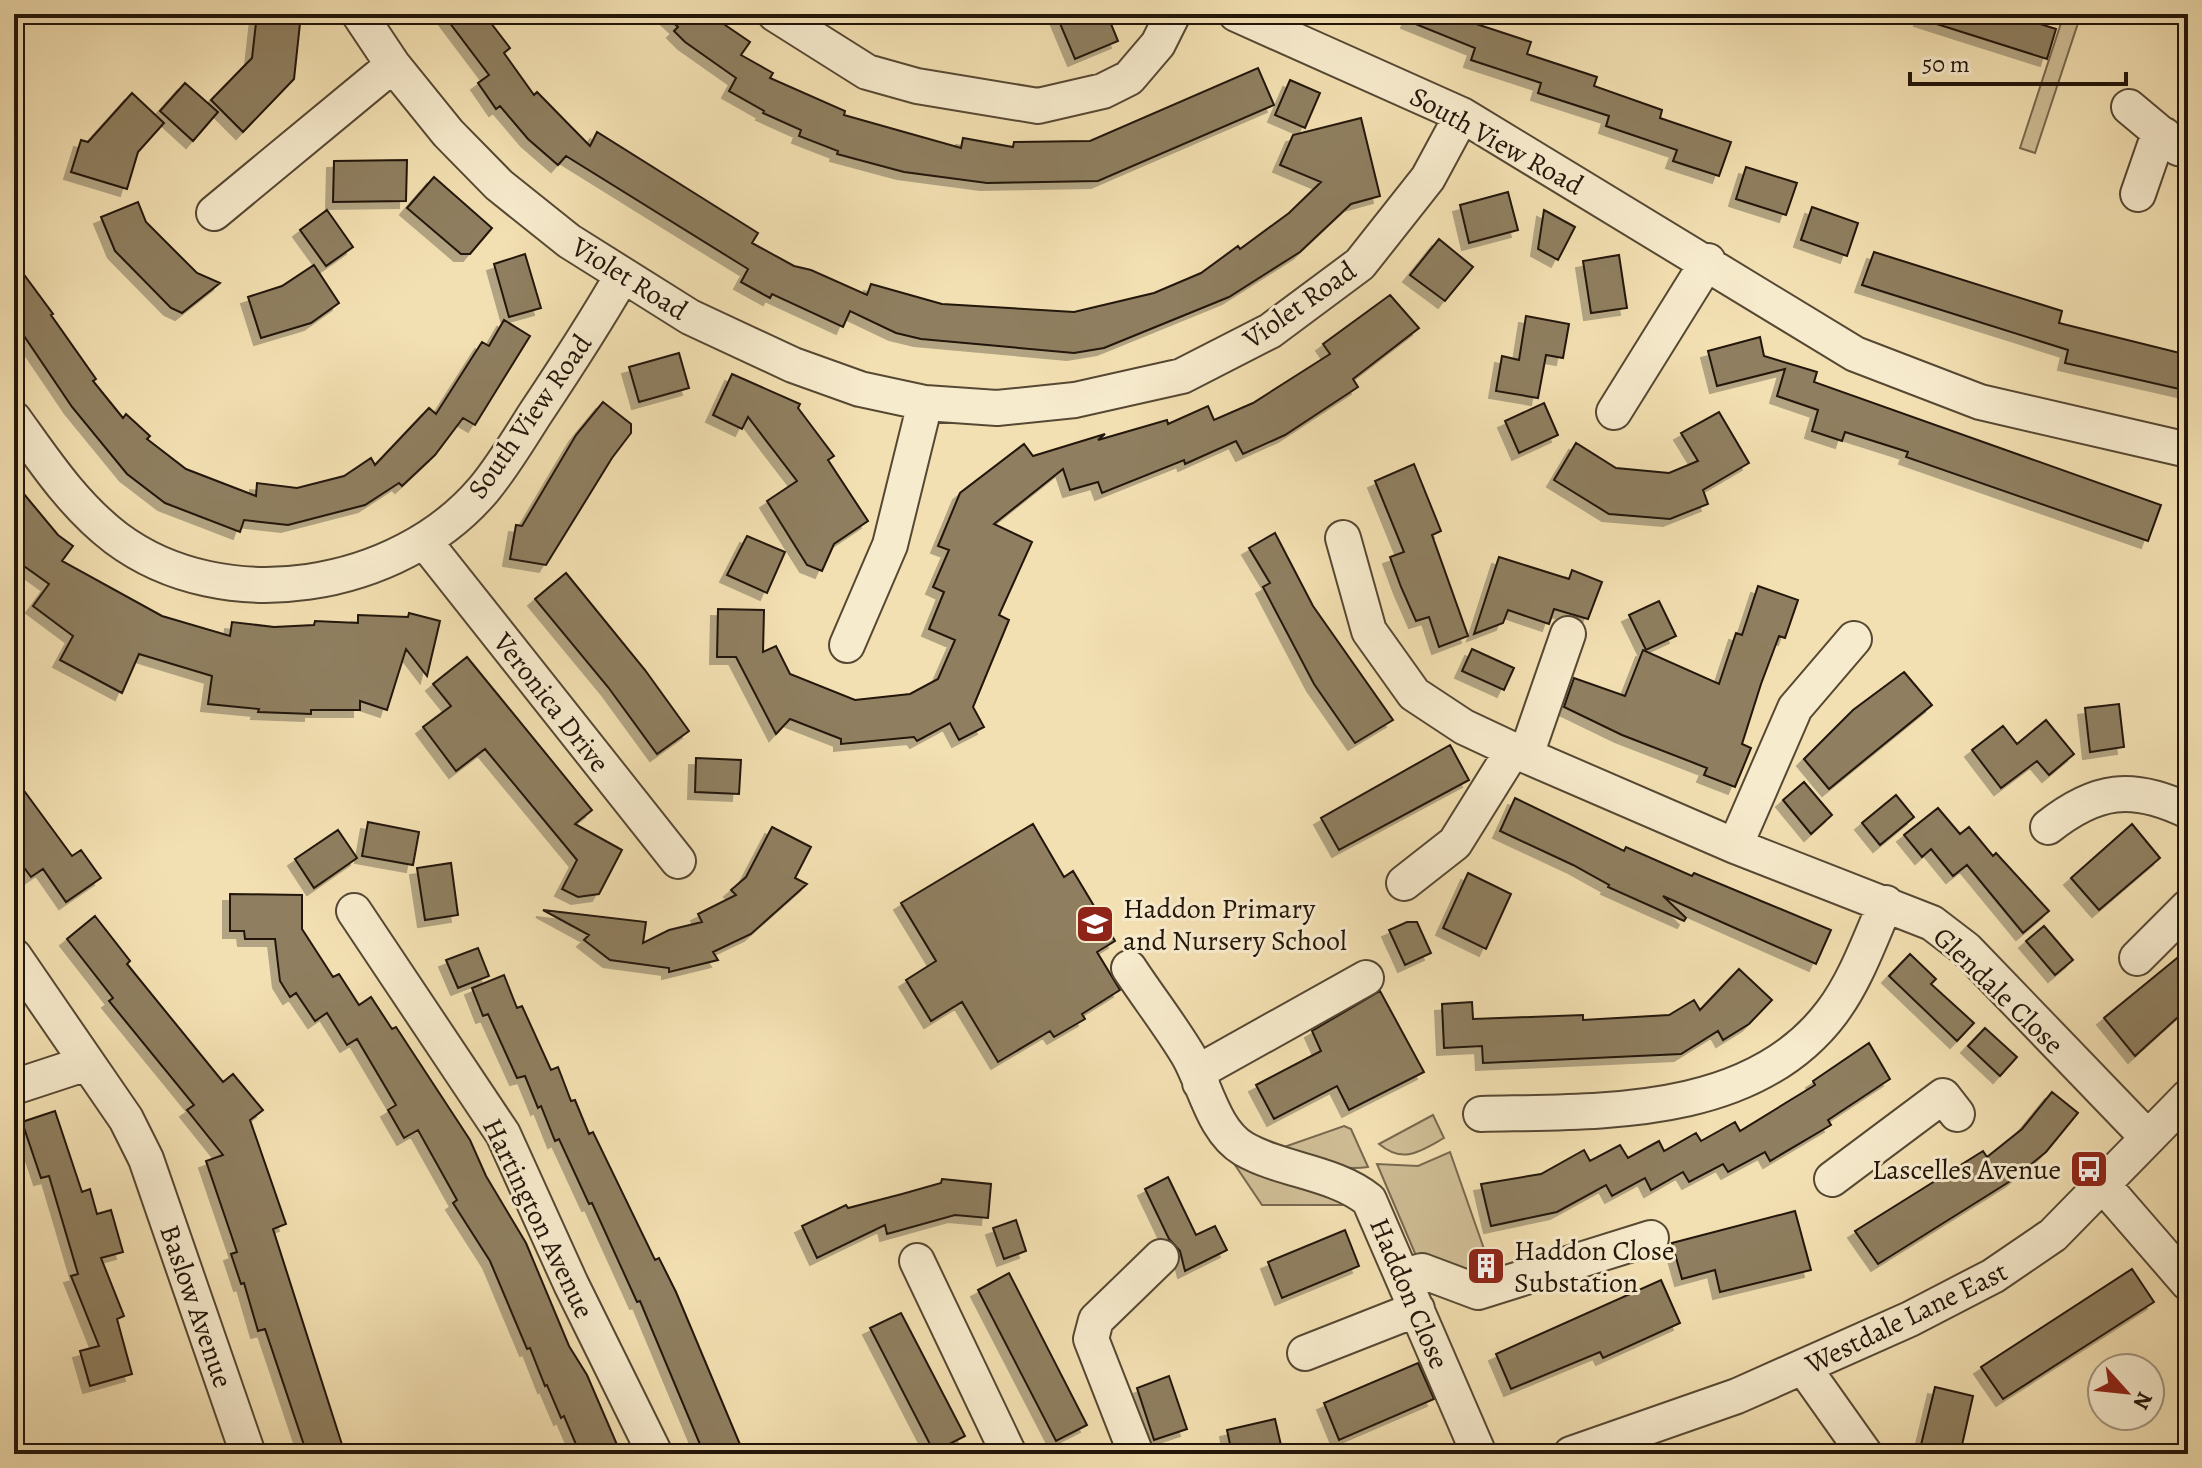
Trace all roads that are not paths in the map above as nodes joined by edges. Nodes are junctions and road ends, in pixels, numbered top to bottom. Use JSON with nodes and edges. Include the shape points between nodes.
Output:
{"nodes":[{"id":1,"x":359,"y":14,"type":"edge"},
{"id":2,"x":775,"y":14,"type":"edge"},
{"id":3,"x":1173,"y":14,"type":"edge"},
{"id":4,"x":1236,"y":14,"type":"edge"},
{"id":5,"x":393,"y":65,"type":"junction"},
{"id":6,"x":2129,"y":107,"type":"dead end"},
{"id":7,"x":1462,"y":115,"type":"junction"},
{"id":8,"x":2176,"y":142,"type":"edge"},
{"id":9,"x":2138,"y":194,"type":"dead end"},
{"id":10,"x":214,"y":213,"type":"dead end"},
{"id":11,"x":1708,"y":261,"type":"junction"},
{"id":12,"x":622,"y":276,"type":"junction"},
{"id":13,"x":925,"y":403,"type":"junction"},
{"id":14,"x":1614,"y":412,"type":"dead end"},
{"id":15,"x":14,"y":419,"type":"edge"},
{"id":16,"x":2188,"y":450,"type":"edge"},
{"id":17,"x":1343,"y":538,"type":"dead end"},
{"id":18,"x":425,"y":542,"type":"junction"},
{"id":19,"x":1568,"y":634,"type":"dead end"},
{"id":20,"x":1854,"y":639,"type":"dead end"},
{"id":21,"x":847,"y":645,"type":"dead end"},
{"id":22,"x":1519,"y":752,"type":"junction"},
{"id":23,"x":2188,"y":811,"type":"edge"},
{"id":24,"x":2048,"y":827,"type":"dead end"},
{"id":25,"x":1735,"y":846,"type":"junction"},
{"id":26,"x":678,"y":861,"type":"dead end"},
{"id":27,"x":1404,"y":883,"type":"dead end"},
{"id":28,"x":1886,"y":903,"type":"junction"},
{"id":29,"x":2188,"y":907,"type":"edge"},
{"id":30,"x":354,"y":911,"type":"dead end"},
{"id":31,"x":14,"y":956,"type":"edge"},
{"id":32,"x":2137,"y":958,"type":"dead end"},
{"id":33,"x":1129,"y":968,"type":"dead end"},
{"id":34,"x":1366,"y":978,"type":"dead end"},
{"id":35,"x":87,"y":1063,"type":"junction"},
{"id":36,"x":1200,"y":1083,"type":"junction"},
{"id":37,"x":14,"y":1087,"type":"edge"},
{"id":38,"x":2188,"y":1097,"type":"edge"},
{"id":39,"x":1481,"y":1114,"type":"dead end"},
{"id":40,"x":1957,"y":1114,"type":"dead end"},
{"id":41,"x":2148,"y":1138,"type":"junction"},
{"id":42,"x":1832,"y":1179,"type":"dead end"},
{"id":43,"x":2103,"y":1185,"type":"junction"},
{"id":44,"x":1651,"y":1238,"type":"dead end"},
{"id":45,"x":1161,"y":1257,"type":"dead end"},
{"id":46,"x":917,"y":1261,"type":"dead end"},
{"id":47,"x":1404,"y":1276,"type":"junction"},
{"id":48,"x":2188,"y":1283,"type":"edge"},
{"id":49,"x":1417,"y":1309,"type":"junction"},
{"id":50,"x":1305,"y":1353,"type":"dead end"},
{"id":51,"x":1804,"y":1368,"type":"junction"},
{"id":52,"x":248,"y":1454,"type":"edge"},
{"id":53,"x":655,"y":1454,"type":"edge"},
{"id":54,"x":1009,"y":1454,"type":"edge"},
{"id":55,"x":1136,"y":1454,"type":"edge"},
{"id":56,"x":1479,"y":1454,"type":"edge"},
{"id":57,"x":1571,"y":1454,"type":"edge"},
{"id":58,"x":1865,"y":1454,"type":"edge"}],
"edges":[{"from":1,"to":5,"type":"street","name":"Violet Road"},
{"from":2,"to":3,"type":"street","via":[[867,72],[1038,106],[1103,91],[1129,78],[1158,44]]},
{"from":4,"to":7,"type":"street","name":"South View Road"},
{"from":5,"to":10,"type":"street"},
{"from":5,"to":12,"type":"street","name":"Violet Road","via":[[499,185]]},
{"from":6,"to":8,"type":"street"},
{"from":7,"to":11,"type":"street","name":"South View Road"},
{"from":7,"to":13,"type":"street","name":"Violet Road","via":[[1428,178],[1360,264],[1270,331],[1182,376],[1075,400],[997,408]]},
{"from":8,"to":9,"type":"street","via":[[2155,145]]},
{"from":11,"to":14,"type":"street"},
{"from":11,"to":16,"type":"street","name":"South View Road","via":[[1855,354],[1923,383],[1980,402]]},
{"from":12,"to":13,"type":"street","name":"Violet Road","via":[[690,317],[793,365],[860,389]]},
{"from":12,"to":18,"type":"street","name":"South View Road","via":[[484,490]]},
{"from":13,"to":21,"type":"street","via":[[890,545]]},
{"from":15,"to":18,"type":"street","name":"South View Road","via":[[81,509],[119,540],[170,567],[240,585],[303,583],[375,565]]},
{"from":17,"to":22,"type":"street","name":"Glendale Close","via":[[1369,631],[1414,694],[1464,727]]},
{"from":18,"to":26,"type":"street","name":"Veronica Drive"},
{"from":19,"to":22,"type":"street"},
{"from":20,"to":25,"type":"street","via":[[1795,708]]},
{"from":22,"to":25,"type":"street","name":"Glendale Close"},
{"from":22,"to":27,"type":"street","via":[[1455,843]]},
{"from":23,"to":24,"type":"street","via":[[2147,796],[2113,794],[2078,804]]},
{"from":25,"to":28,"type":"street","name":"Glendale Close"},
{"from":28,"to":39,"type":"street","via":[[1832,1012],[1781,1059],[1740,1081],[1700,1096],[1630,1108]]},
{"from":28,"to":41,"type":"street","name":"Glendale Close","via":[[1932,923],[1966,949]]},
{"from":29,"to":32,"type":"street"},
{"from":30,"to":53,"type":"street","name":"Hartington Avenue","via":[[503,1134]]},
{"from":31,"to":35,"type":"street","name":"Baslow Avenue"},
{"from":33,"to":36,"type":"street","name":"Haddon Close"},
{"from":34,"to":36,"type":"street","via":[[1205,1068]]},
{"from":35,"to":37,"type":"street"},
{"from":35,"to":52,"type":"street","name":"Baslow Avenue","via":[[146,1159]]},
{"from":36,"to":47,"type":"street","name":"Haddon Close","via":[[1241,1148],[1335,1181],[1369,1200]]},
{"from":38,"to":41,"type":"street","name":"Westdale Lane East"},
{"from":40,"to":42,"type":"street","via":[[1943,1096]]},
{"from":41,"to":43,"type":"street","name":"Westdale Lane East"},
{"from":43,"to":48,"type":"street"},
{"from":43,"to":51,"type":"street","name":"Westdale Lane East","via":[[2023,1259]]},
{"from":44,"to":47,"type":"street","via":[[1478,1292],[1422,1271]]},
{"from":45,"to":55,"type":"street","via":[[1096,1320],[1091,1339]]},
{"from":46,"to":54,"type":"street"},
{"from":47,"to":49,"type":"street","name":"Haddon Close"},
{"from":49,"to":50,"type":"street"},
{"from":49,"to":56,"type":"street","name":"Haddon Close"},
{"from":51,"to":57,"type":"street","name":"Westdale Lane East"},
{"from":51,"to":58,"type":"street"}]}
